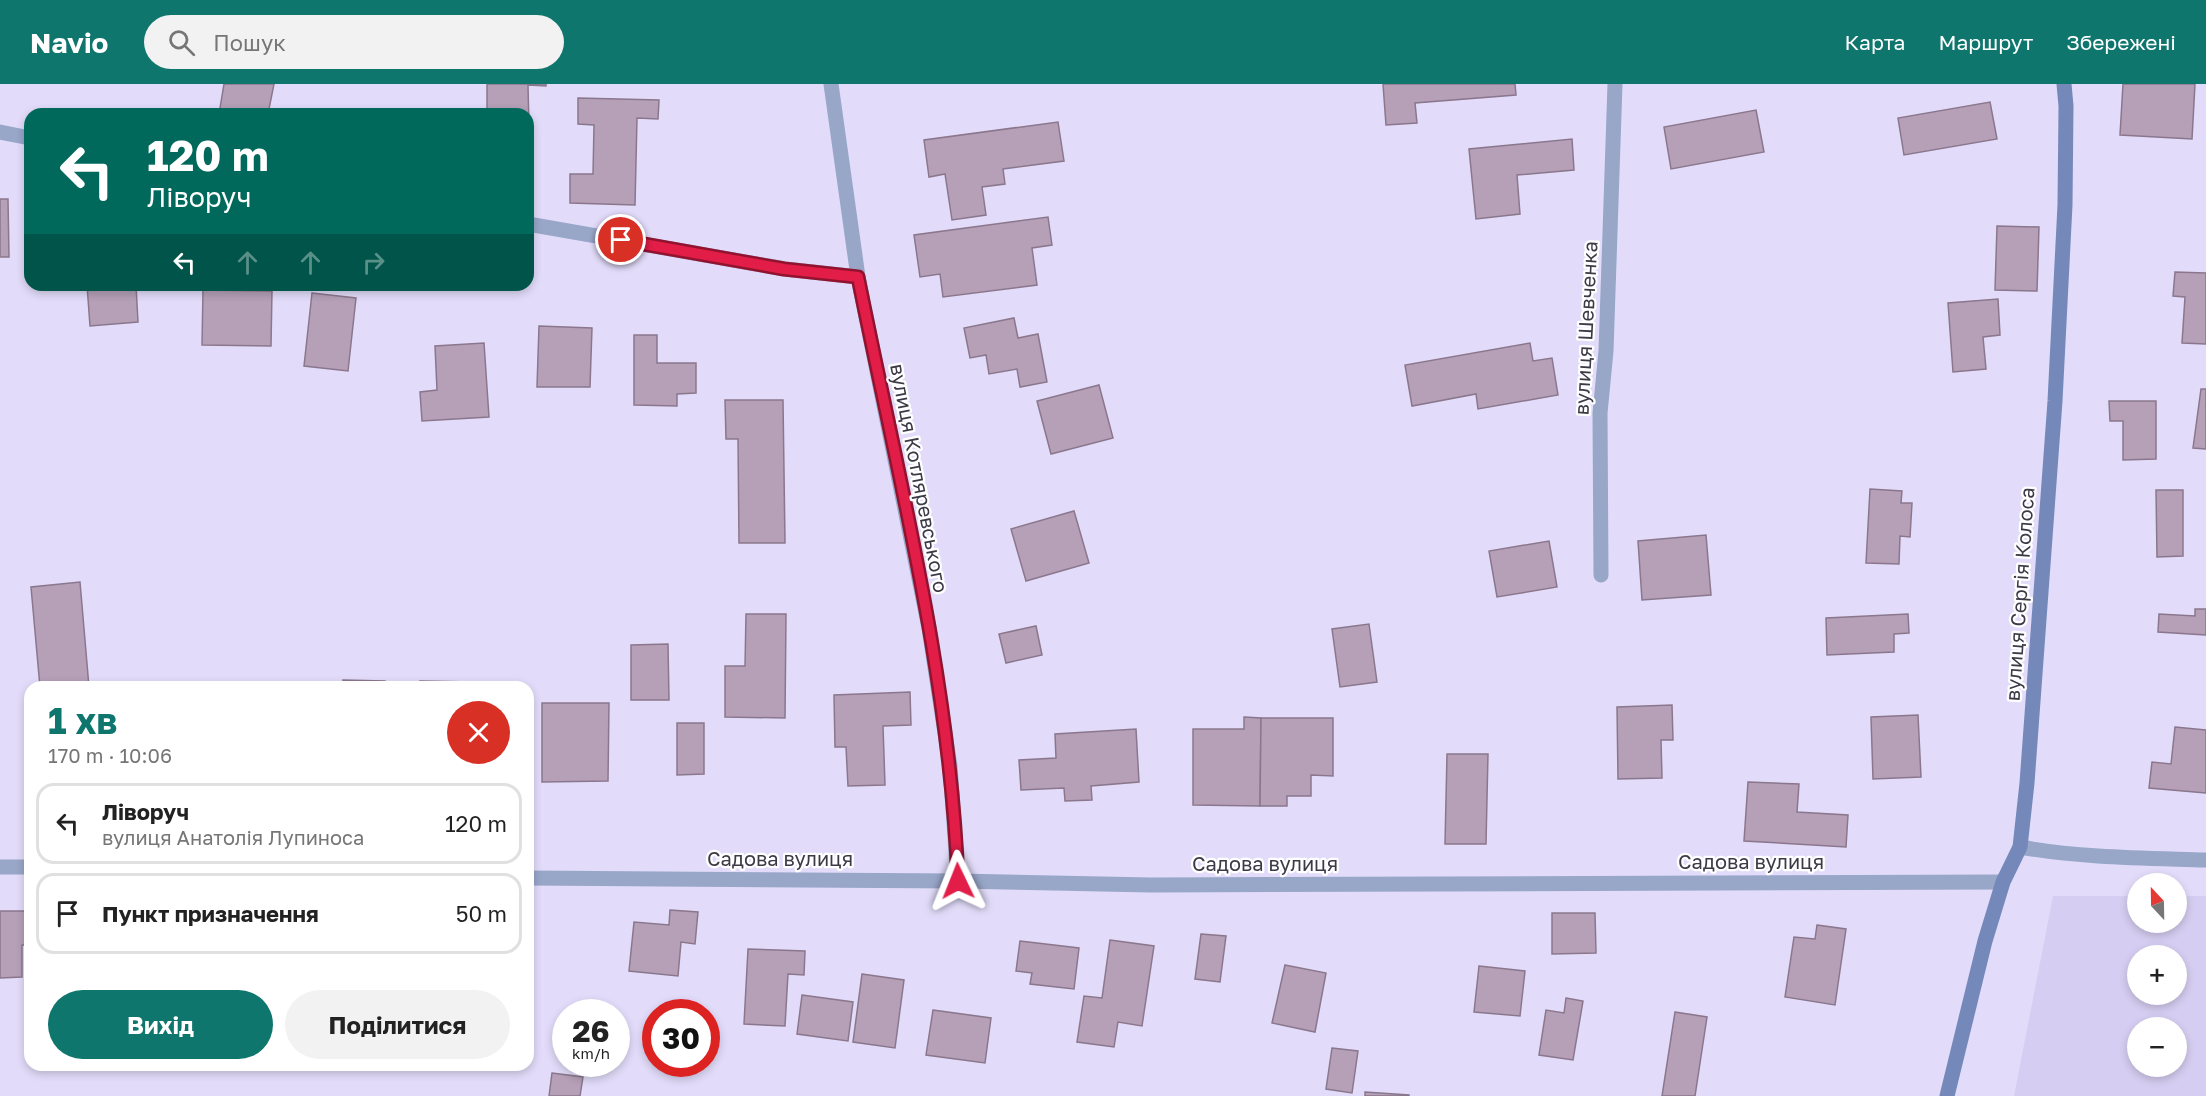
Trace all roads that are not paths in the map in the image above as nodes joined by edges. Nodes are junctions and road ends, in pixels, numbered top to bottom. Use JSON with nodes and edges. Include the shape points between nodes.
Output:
{"nodes":[{"id":1,"x":831,"y":84,"type":"edge"},
{"id":2,"x":1615,"y":84,"type":"edge"},
{"id":3,"x":2064,"y":84,"type":"edge"},
{"id":4,"x":0,"y":132,"type":"edge"},
{"id":5,"x":24,"y":137,"type":"edge"},
{"id":6,"x":534,"y":225,"type":"edge"},
{"id":7,"x":858,"y":277,"type":"junction"},
{"id":8,"x":1601,"y":574,"type":"dead end"},
{"id":9,"x":2020,"y":847,"type":"junction"},
{"id":10,"x":2206,"y":860,"type":"edge"},
{"id":11,"x":0,"y":867,"type":"edge"},
{"id":12,"x":24,"y":867,"type":"edge"},
{"id":13,"x":534,"y":878,"type":"edge"},
{"id":14,"x":958,"y":881,"type":"junction"},
{"id":15,"x":2003,"y":882,"type":"junction"},
{"id":16,"x":1947,"y":1096,"type":"edge"}],
"edges":[{"from":1,"to":7,"type":"street","name":"вулиця Котляревського"},
{"from":2,"to":8,"type":"street","name":"вулиця Шевченка","via":[[1606,351],[1600,413]]},
{"from":3,"to":9,"type":"street","name":"вулиця Сергія Колоса","via":[[2065,205],[2055,401]]},
{"from":4,"to":5,"type":"street"},
{"from":6,"to":7,"type":"street","via":[[784,269]]},
{"from":7,"to":14,"type":"street","name":"вулиця Котляревського","via":[[929,628],[950,766]]},
{"from":9,"to":10,"type":"street","via":[[2095,856]]},
{"from":9,"to":15,"type":"street","name":"вулиця Сергія Колоса"},
{"from":11,"to":12,"type":"street"},
{"from":13,"to":14,"type":"street","name":"Садова вулиця"},
{"from":14,"to":15,"type":"street","name":"Садова вулиця","via":[[1151,885]]},
{"from":15,"to":16,"type":"street","name":"вулиця Сергія Колоса"}]}
